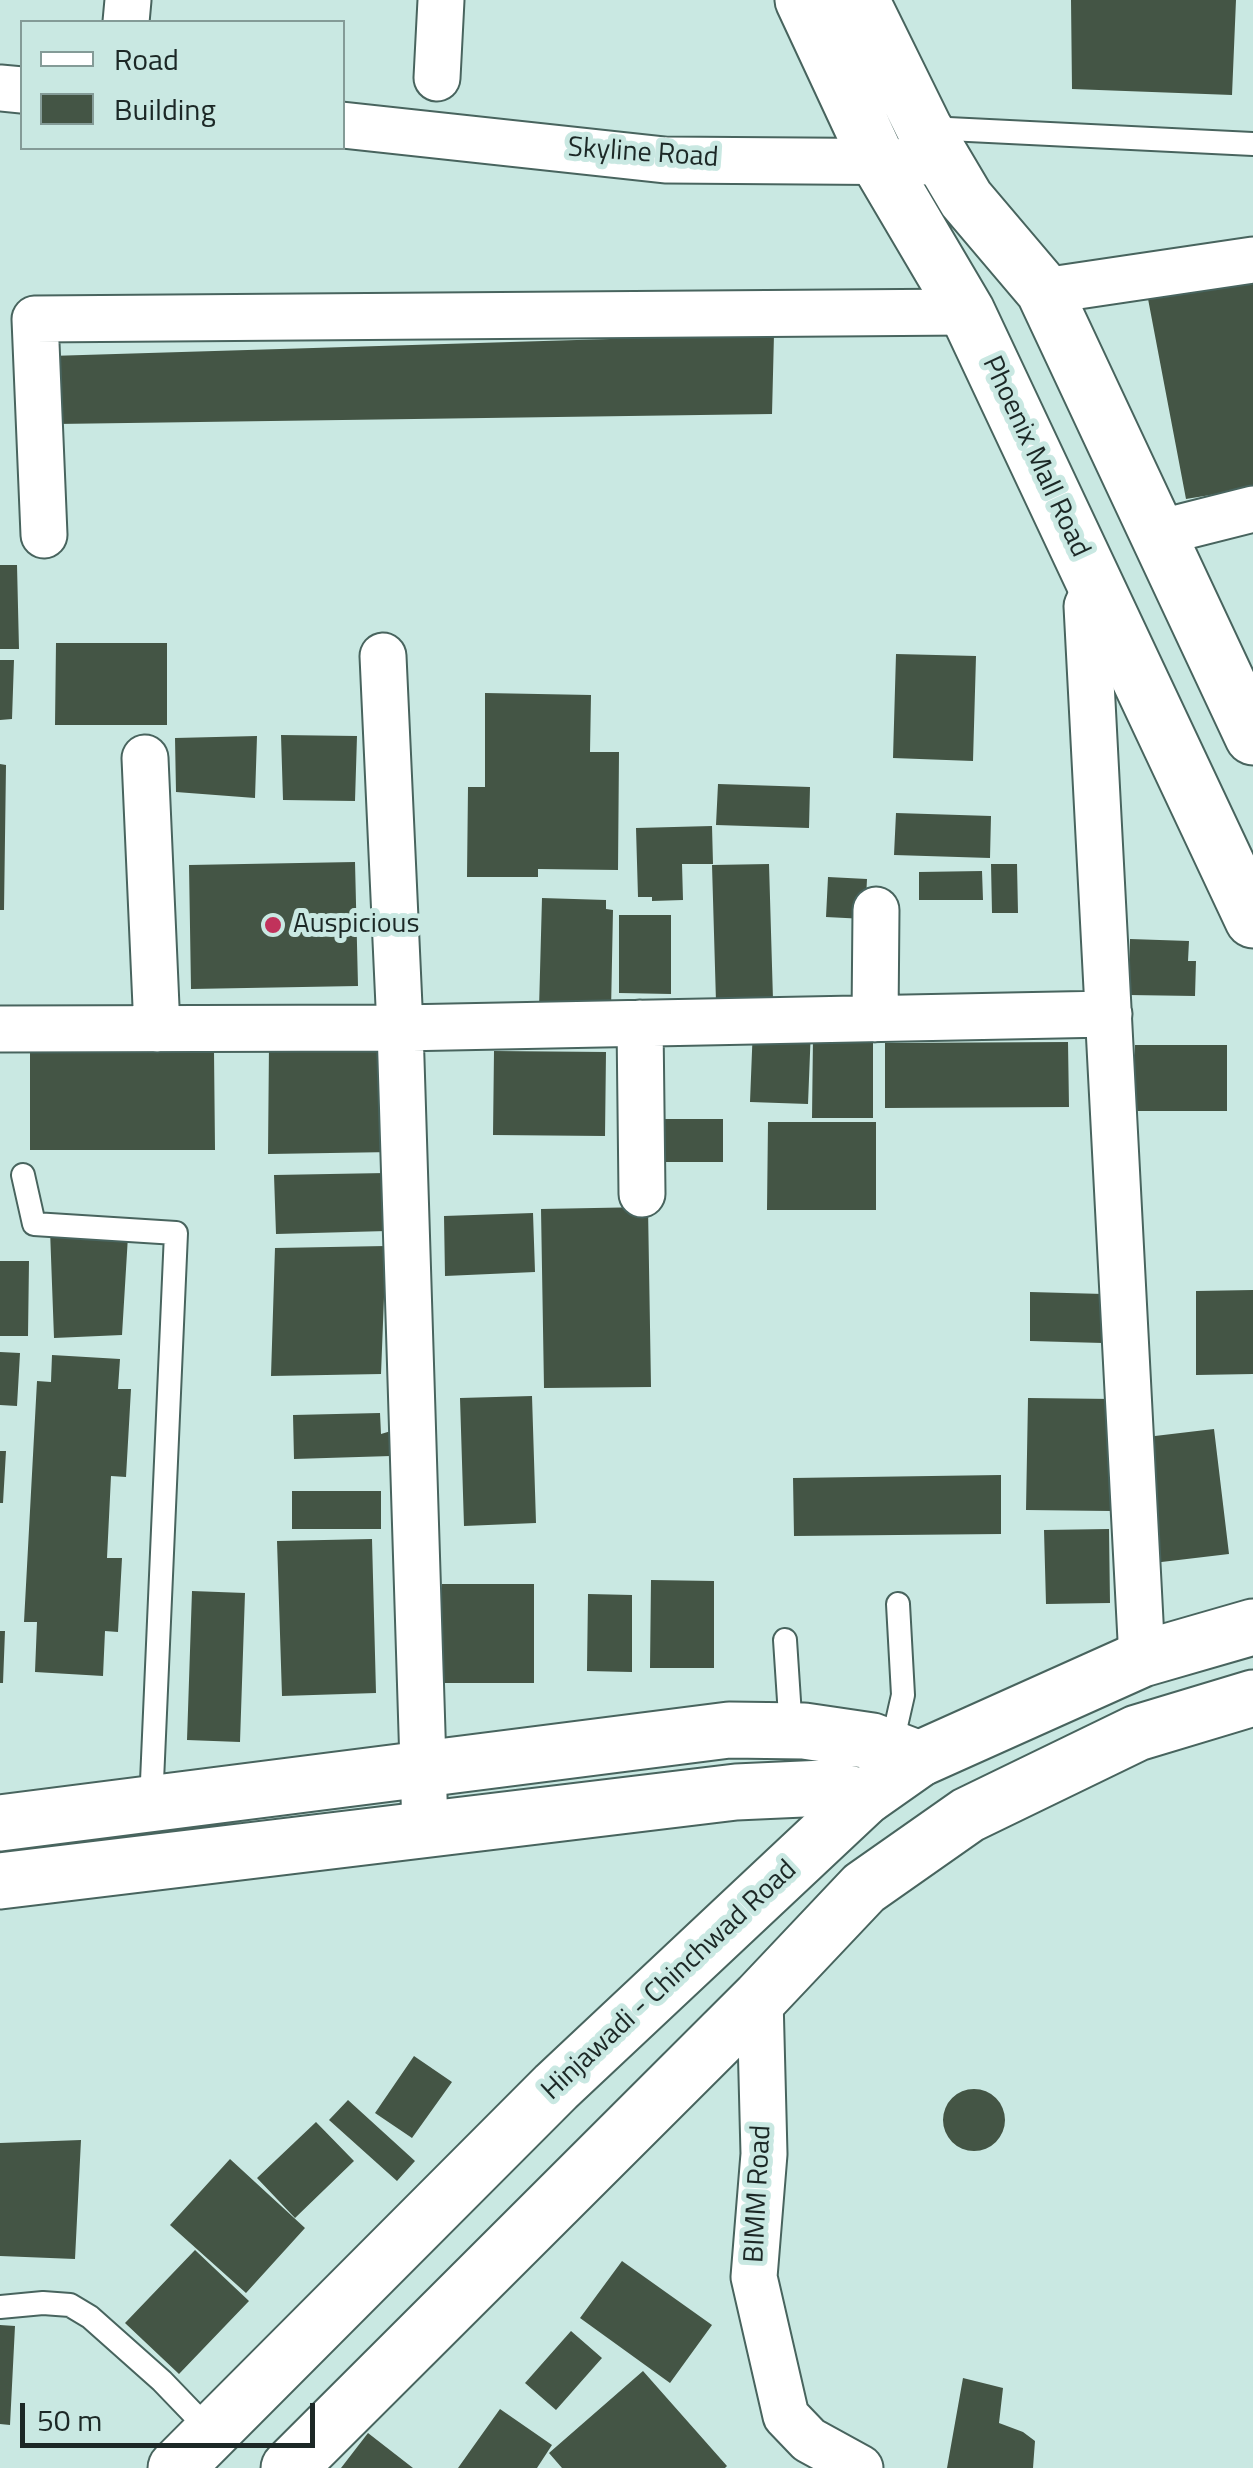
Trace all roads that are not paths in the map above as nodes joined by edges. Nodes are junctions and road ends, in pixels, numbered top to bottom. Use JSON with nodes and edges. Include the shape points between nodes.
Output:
{"nodes":[{"id":1,"x":442,"y":0,"type":"edge"},
{"id":2,"x":803,"y":0,"type":"edge"},
{"id":3,"x":861,"y":0,"type":"edge"},
{"id":4,"x":437,"y":78,"type":"dead end"},
{"id":5,"x":345,"y":125,"type":"edge"},
{"id":6,"x":1253,"y":144,"type":"edge"},
{"id":7,"x":878,"y":161,"type":"junction"},
{"id":8,"x":945,"y":163,"type":"junction"},
{"id":9,"x":1253,"y":260,"type":"edge"},
{"id":10,"x":1044,"y":291,"type":"junction"},
{"id":11,"x":968,"y":312,"type":"junction"},
{"id":12,"x":1253,"y":509,"type":"edge"},
{"id":13,"x":1158,"y":533,"type":"junction"},
{"id":14,"x":44,"y":535,"type":"dead end"},
{"id":15,"x":1096,"y":586,"type":"junction"},
{"id":16,"x":383,"y":656,"type":"dead end"},
{"id":17,"x":1253,"y":736,"type":"edge"},
{"id":18,"x":145,"y":758,"type":"dead end"},
{"id":19,"x":876,"y":910,"type":"dead end"},
{"id":20,"x":1253,"y":920,"type":"edge"},
{"id":21,"x":1110,"y":1014,"type":"junction"},
{"id":22,"x":875,"y":1018,"type":"junction"},
{"id":23,"x":640,"y":1023,"type":"junction"},
{"id":24,"x":157,"y":1028,"type":"junction"},
{"id":25,"x":400,"y":1028,"type":"junction"},
{"id":26,"x":0,"y":1029,"type":"edge"},
{"id":27,"x":23,"y":1175,"type":"dead end"},
{"id":28,"x":642,"y":1194,"type":"dead end"},
{"id":29,"x":898,"y":1604,"type":"dead end"},
{"id":30,"x":1253,"y":1627,"type":"edge"},
{"id":31,"x":785,"y":1640,"type":"dead end"},
{"id":32,"x":1142,"y":1659,"type":"junction"},
{"id":33,"x":1253,"y":1698,"type":"edge"},
{"id":34,"x":791,"y":1731,"type":"junction"},
{"id":35,"x":906,"y":1754,"type":"junction"},
{"id":36,"x":423,"y":1771,"type":"junction"},
{"id":37,"x":865,"y":1797,"type":"junction"},
{"id":38,"x":151,"y":1804,"type":"junction"},
{"id":39,"x":0,"y":1823,"type":"edge"},
{"id":40,"x":424,"y":1828,"type":"junction"},
{"id":41,"x":0,"y":1880,"type":"edge"},
{"id":42,"x":760,"y":1998,"type":"junction"},
{"id":43,"x":0,"y":2308,"type":"edge"},
{"id":44,"x":195,"y":2451,"type":"edge"},
{"id":45,"x":289,"y":2468,"type":"edge"},
{"id":46,"x":860,"y":2468,"type":"edge"}],
"edges":[{"from":1,"to":4,"type":"street"},
{"from":2,"to":7,"type":"street","name":"Phoenix Mall Road"},
{"from":3,"to":8,"type":"street"},
{"from":5,"to":7,"type":"street","name":"Skyline Road","via":[[665,160]]},
{"from":6,"to":8,"type":"lane"},
{"from":7,"to":8,"type":"street","name":"Skyline Road"},
{"from":7,"to":11,"type":"street","name":"Phoenix Mall Road"},
{"from":8,"to":10,"type":"street"},
{"from":9,"to":10,"type":"street"},
{"from":10,"to":13,"type":"street"},
{"from":11,"to":14,"type":"street","via":[[35,318]]},
{"from":11,"to":15,"type":"street","name":"Phoenix Mall Road"},
{"from":12,"to":13,"type":"street"},
{"from":13,"to":17,"type":"street"},
{"from":15,"to":20,"type":"street","name":"Phoenix Mall Road"},
{"from":15,"to":21,"type":"street","via":[[1088,624]]},
{"from":16,"to":25,"type":"street"},
{"from":18,"to":24,"type":"street"},
{"from":19,"to":22,"type":"street"},
{"from":21,"to":22,"type":"street"},
{"from":21,"to":32,"type":"street"},
{"from":22,"to":23,"type":"street"},
{"from":23,"to":25,"type":"street"},
{"from":23,"to":28,"type":"street"},
{"from":24,"to":25,"type":"street"},
{"from":24,"to":26,"type":"street"},
{"from":25,"to":36,"type":"street"},
{"from":27,"to":38,"type":"lane","via":[[34,1224],[176,1233]]},
{"from":29,"to":35,"type":"lane"},
{"from":30,"to":32,"type":"street","name":"Hinjawadi - Chinchwad Road"},
{"from":31,"to":34,"type":"lane"},
{"from":32,"to":35,"type":"street","name":"Hinjawadi - Chinchwad Road"},
{"from":33,"to":42,"type":"street","via":[[1137,1733],[968,1815],[864,1888]]},
{"from":34,"to":35,"type":"street","via":[[872,1741]]},
{"from":34,"to":36,"type":"street","via":[[729,1730]]},
{"from":35,"to":37,"type":"street","name":"Hinjawadi - Chinchwad Road"},
{"from":36,"to":38,"type":"street"},
{"from":36,"to":40,"type":"street"},
{"from":37,"to":40,"type":"street","via":[[825,1788],[736,1792]]},
{"from":37,"to":44,"type":"street","name":"Hinjawadi - Chinchwad Road","via":[[556,2087]]},
{"from":38,"to":39,"type":"street"},
{"from":40,"to":41,"type":"street"},
{"from":42,"to":45,"type":"street"},
{"from":42,"to":46,"type":"street","name":"BIMM Road","via":[[764,2154],[754,2278],[786,2416],[809,2440]]},
{"from":43,"to":44,"type":"lane","via":[[43,2303],[80,2311],[162,2381]]}]}
